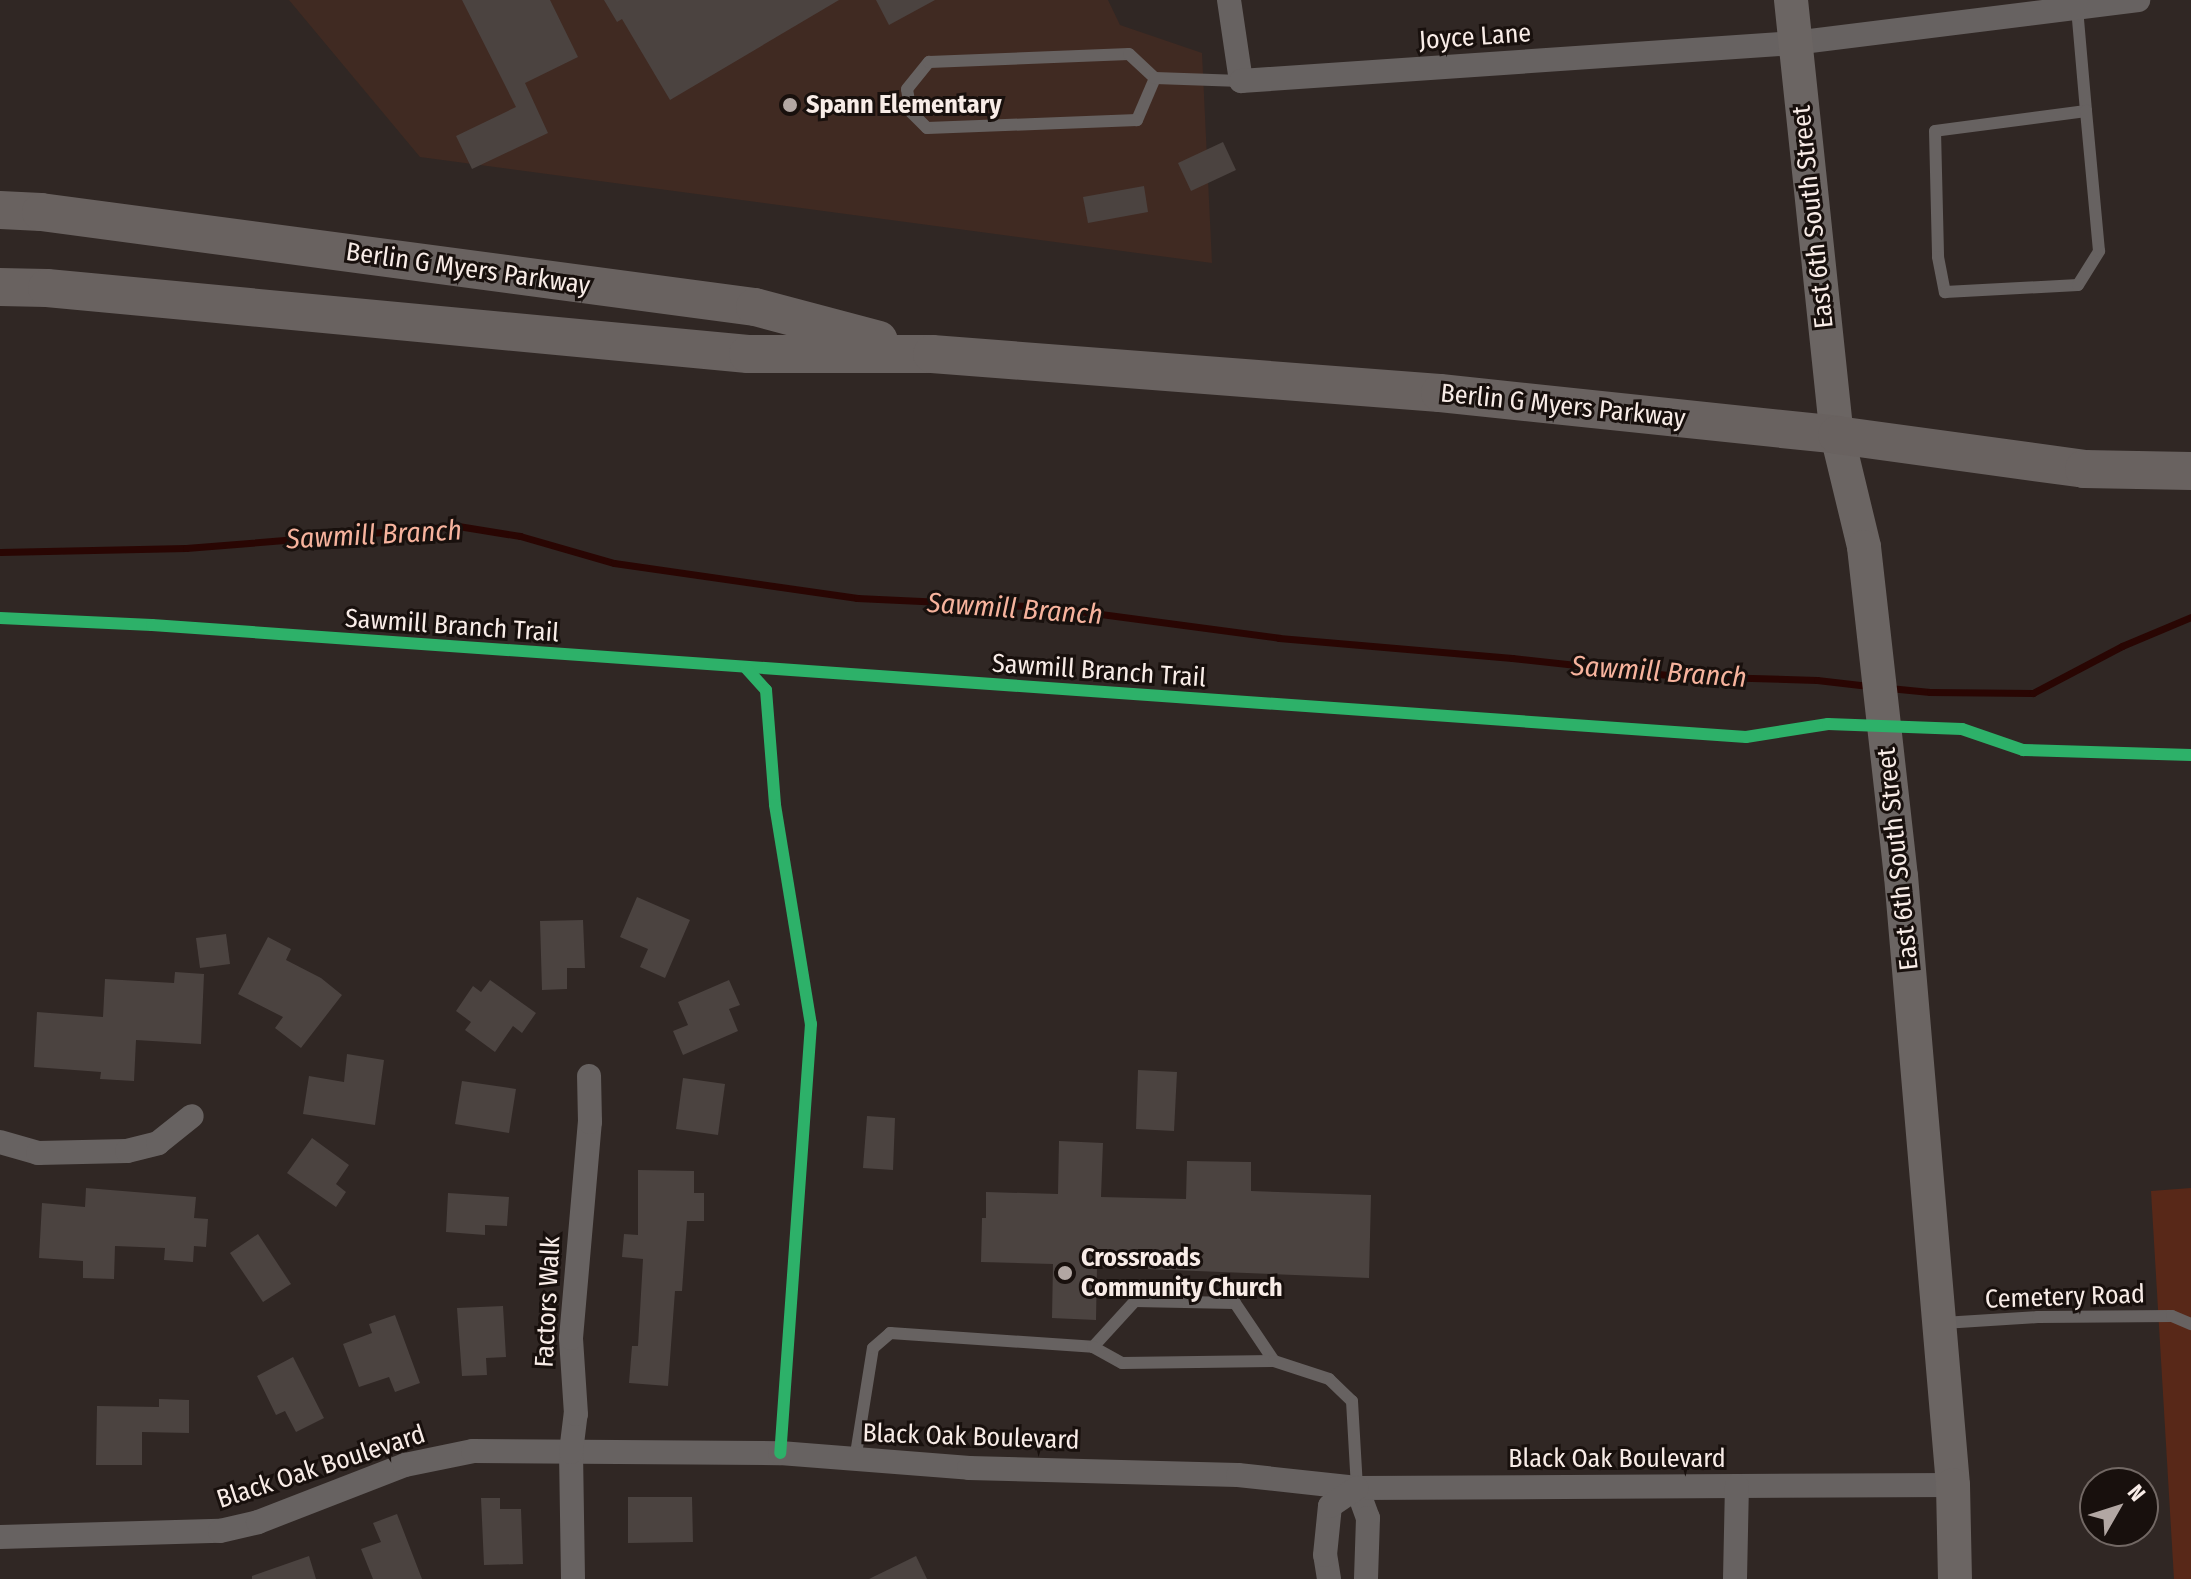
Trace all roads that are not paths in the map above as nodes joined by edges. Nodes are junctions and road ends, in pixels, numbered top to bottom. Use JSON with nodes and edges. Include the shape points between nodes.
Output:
{"nodes":[{"id":1,"x":1229,"y":0,"type":"edge"},
{"id":2,"x":1791,"y":0,"type":"edge"},
{"id":3,"x":2138,"y":0,"type":"edge"},
{"id":4,"x":2077,"y":8,"type":"junction"},
{"id":5,"x":1794,"y":43,"type":"junction"},
{"id":6,"x":1155,"y":78,"type":"junction"},
{"id":7,"x":1241,"y":81,"type":"junction"},
{"id":8,"x":2086,"y":111,"type":"junction"},
{"id":9,"x":0,"y":210,"type":"edge"},
{"id":10,"x":0,"y":287,"type":"edge"},
{"id":11,"x":932,"y":354,"type":"junction"},
{"id":12,"x":1837,"y":435,"type":"junction"},
{"id":13,"x":2191,"y":471,"type":"edge"},
{"id":14,"x":589,"y":1076,"type":"dead end"},
{"id":15,"x":192,"y":1116,"type":"dead end"},
{"id":16,"x":0,"y":1142,"type":"edge"},
{"id":17,"x":1940,"y":1324,"type":"junction"},
{"id":18,"x":2191,"y":1324,"type":"edge"},
{"id":19,"x":1093,"y":1347,"type":"junction"},
{"id":20,"x":1274,"y":1361,"type":"junction"},
{"id":21,"x":571,"y":1452,"type":"junction"},
{"id":22,"x":855,"y":1461,"type":"junction"},
{"id":23,"x":1953,"y":1485,"type":"junction"},
{"id":24,"x":1737,"y":1486,"type":"junction"},
{"id":25,"x":1357,"y":1488,"type":"junction"},
{"id":26,"x":0,"y":1537,"type":"edge"},
{"id":27,"x":573,"y":1579,"type":"edge"},
{"id":28,"x":1329,"y":1579,"type":"edge"},
{"id":29,"x":1366,"y":1579,"type":"edge"},
{"id":30,"x":1735,"y":1579,"type":"edge"},
{"id":31,"x":1955,"y":1579,"type":"edge"}],
"edges":[{"from":1,"to":7,"type":"street"},
{"from":2,"to":5,"type":"street","name":"East 6th South Street"},
{"from":3,"to":4,"type":"street","name":"Joyce Lane"},
{"from":4,"to":5,"type":"street","name":"Joyce Lane"},
{"from":4,"to":8,"type":"lane"},
{"from":5,"to":7,"type":"street","name":"Joyce Lane"},
{"from":5,"to":12,"type":"street","name":"East 6th South Street"},
{"from":6,"to":6,"type":"lane","via":[[1137,120],[927,128],[911,112],[907,89],[929,62],[1129,54]]},
{"from":6,"to":7,"type":"lane"},
{"from":8,"to":8,"type":"lane","via":[[1935,131],[1938,257],[1945,292],[2078,285],[2099,251]]},
{"from":9,"to":11,"type":"main road","name":"Berlin G Myers Parkway","via":[[755,307]]},
{"from":10,"to":11,"type":"main road","name":"Berlin G Myers Parkway","via":[[748,354]]},
{"from":11,"to":12,"type":"main road","name":"Berlin G Myers Parkway","via":[[1440,393]]},
{"from":12,"to":13,"type":"main road","name":"Berlin G Myers Parkway","via":[[2084,469]]},
{"from":12,"to":17,"type":"street","name":"East 6th South Street","via":[[1864,547],[1887,743]]},
{"from":14,"to":21,"type":"street","name":"Factors Walk","via":[[590,1122],[571,1338],[576,1414]]},
{"from":15,"to":16,"type":"street","via":[[158,1143],[127,1151],[38,1153]]},
{"from":17,"to":18,"type":"lane","name":"Cemetery Road","via":[[2172,1316]]},
{"from":17,"to":23,"type":"street","name":"East 6th South Street"},
{"from":19,"to":20,"type":"lane","via":[[1122,1363]]},
{"from":19,"to":20,"type":"lane","via":[[1135,1301],[1235,1303]]},
{"from":19,"to":22,"type":"lane","via":[[890,1333],[873,1348]]},
{"from":20,"to":25,"type":"lane","via":[[1329,1379],[1352,1401]]},
{"from":21,"to":22,"type":"street","name":"Black Oak Boulevard","via":[[780,1453]]},
{"from":21,"to":26,"type":"street","name":"Black Oak Boulevard","via":[[473,1451],[442,1456],[220,1531]]},
{"from":21,"to":27,"type":"street","name":"Factors Walk"},
{"from":22,"to":25,"type":"street","name":"Black Oak Boulevard","via":[[1238,1475]]},
{"from":23,"to":24,"type":"street","name":"Black Oak Boulevard"},
{"from":23,"to":31,"type":"street","name":"East 6th South Street"},
{"from":24,"to":25,"type":"street","name":"Black Oak Boulevard"},
{"from":24,"to":30,"type":"street"},
{"from":25,"to":28,"type":"street","via":[[1330,1506],[1325,1555]]},
{"from":25,"to":29,"type":"street","via":[[1368,1518]]}]}
